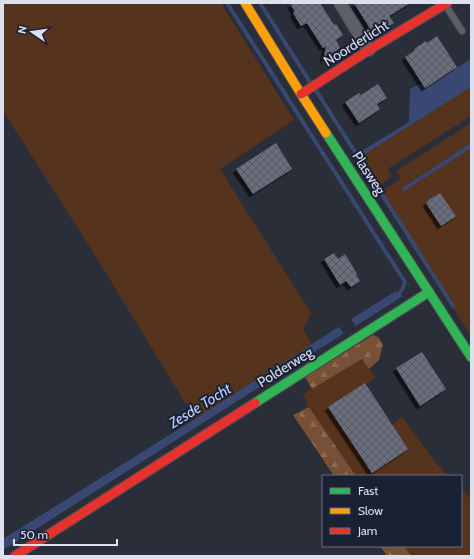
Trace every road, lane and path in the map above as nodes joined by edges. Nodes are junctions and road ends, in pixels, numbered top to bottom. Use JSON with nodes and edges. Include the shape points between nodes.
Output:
{"nodes":[{"id":1,"x":245,"y":3,"type":"edge"},
{"id":2,"x":340,"y":3,"type":"edge"},
{"id":3,"x":445,"y":3,"type":"edge"},
{"id":4,"x":462,"y":31,"type":"dead end"},
{"id":5,"x":369,"y":50,"type":"junction"},
{"id":6,"x":301,"y":94,"type":"junction"},
{"id":7,"x":429,"y":292,"type":"junction"},
{"id":8,"x":471,"y":357,"type":"edge"},
{"id":9,"x":15,"y":556,"type":"edge"}],
"edges":[{"from":1,"to":6,"type":"street","name":"Plasweg"},
{"from":2,"to":5,"type":"street"},
{"from":3,"to":4,"type":"lane"},
{"from":3,"to":5,"type":"street","name":"Noorderlicht"},
{"from":5,"to":6,"type":"street","name":"Noorderlicht"},
{"from":6,"to":7,"type":"street","name":"Plasweg"},
{"from":7,"to":8,"type":"street","name":"Plasweg"},
{"from":7,"to":9,"type":"street","name":"Polderweg"}]}
